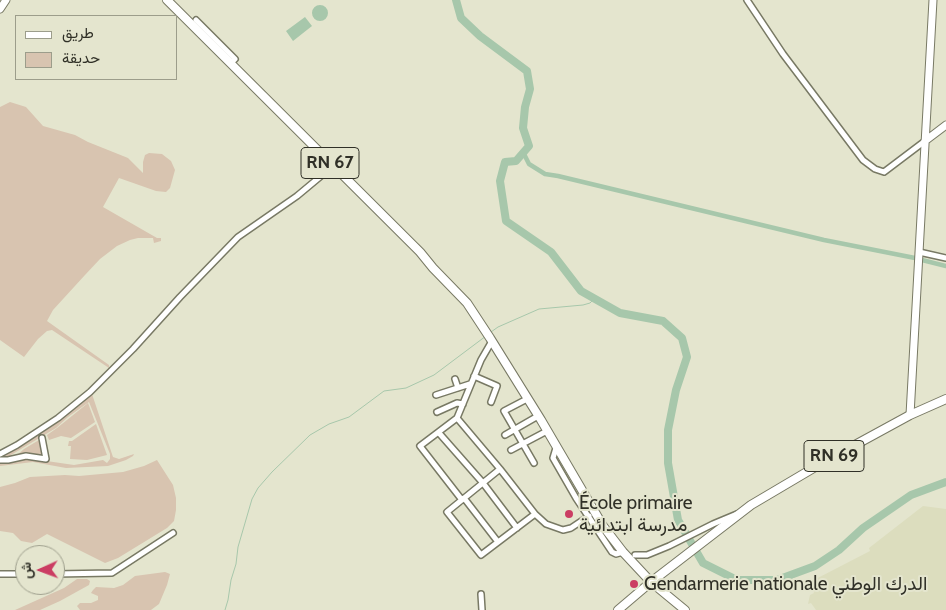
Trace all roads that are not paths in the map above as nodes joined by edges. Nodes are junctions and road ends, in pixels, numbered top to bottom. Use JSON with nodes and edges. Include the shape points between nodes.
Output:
{"nodes":[{"id":1,"x":6,"y":0,"type":"edge"},
{"id":2,"x":167,"y":0,"type":"edge"},
{"id":3,"x":747,"y":0,"type":"edge"},
{"id":4,"x":933,"y":0,"type":"edge"},
{"id":5,"x":0,"y":9,"type":"edge"},
{"id":6,"x":196,"y":20,"type":"dead end"},
{"id":7,"x":231,"y":63,"type":"junction"},
{"id":8,"x":946,"y":124,"type":"edge"},
{"id":9,"x":925,"y":141,"type":"junction"},
{"id":10,"x":333,"y":166,"type":"junction"},
{"id":11,"x":919,"y":252,"type":"junction"},
{"id":12,"x":946,"y":258,"type":"edge"},
{"id":13,"x":490,"y":337,"type":"junction"},
{"id":14,"x":474,"y":376,"type":"junction"},
{"id":15,"x":455,"y":379,"type":"dead end"},
{"id":16,"x":470,"y":384,"type":"junction"},
{"id":17,"x":458,"y":388,"type":"junction"},
{"id":18,"x":436,"y":395,"type":"dead end"},
{"id":19,"x":528,"y":399,"type":"junction"},
{"id":20,"x":946,"y":399,"type":"edge"},
{"id":21,"x":491,"y":402,"type":"dead end"},
{"id":22,"x":463,"y":404,"type":"junction"},
{"id":23,"x":436,"y":412,"type":"dead end"},
{"id":24,"x":910,"y":415,"type":"junction"},
{"id":25,"x":538,"y":416,"type":"junction"},
{"id":26,"x":458,"y":418,"type":"junction"},
{"id":27,"x":514,"y":429,"type":"junction"},
{"id":28,"x":547,"y":431,"type":"junction"},
{"id":29,"x":439,"y":433,"type":"junction"},
{"id":30,"x":505,"y":434,"type":"dead end"},
{"id":31,"x":42,"y":438,"type":"dead end"},
{"id":32,"x":523,"y":444,"type":"junction"},
{"id":33,"x":556,"y":448,"type":"junction"},
{"id":34,"x":511,"y":450,"type":"dead end"},
{"id":35,"x":0,"y":454,"type":"edge"},
{"id":36,"x":0,"y":460,"type":"edge"},
{"id":37,"x":534,"y":463,"type":"dead end"},
{"id":38,"x":500,"y":469,"type":"junction"},
{"id":39,"x":483,"y":483,"type":"junction"},
{"id":40,"x":463,"y":499,"type":"junction"},
{"id":41,"x":744,"y":510,"type":"junction"},
{"id":42,"x":535,"y":514,"type":"junction"},
{"id":43,"x":589,"y":516,"type":"junction"},
{"id":44,"x":516,"y":528,"type":"junction"},
{"id":45,"x":173,"y":533,"type":"dead end"},
{"id":46,"x":498,"y":542,"type":"junction"},
{"id":47,"x":623,"y":552,"type":"junction"},
{"id":48,"x":635,"y":555,"type":"dead end"},
{"id":49,"x":0,"y":574,"type":"edge"},
{"id":50,"x":15,"y":574,"type":"edge"},
{"id":51,"x":65,"y":574,"type":"edge"},
{"id":52,"x":651,"y":582,"type":"junction"},
{"id":53,"x":481,"y":594,"type":"dead end"},
{"id":54,"x":482,"y":610,"type":"edge"},
{"id":55,"x":618,"y":610,"type":"edge"},
{"id":56,"x":685,"y":610,"type":"edge"}],
"edges":[{"from":1,"to":5,"type":"main road"},
{"from":2,"to":7,"type":"main road","number":"RN 67"},
{"from":3,"to":9,"type":"street","via":[[783,54],[863,160],[874,169],[884,172]]},
{"from":4,"to":9,"type":"main road"},
{"from":6,"to":7,"type":"street","via":[[235,59]]},
{"from":7,"to":10,"type":"main road","number":"RN 67"},
{"from":8,"to":9,"type":"main road"},
{"from":9,"to":11,"type":"main road"},
{"from":10,"to":13,"type":"main road","number":"RN 67","via":[[452,286]]},
{"from":10,"to":35,"type":"street","via":[[238,237],[90,392],[58,418]]},
{"from":11,"to":12,"type":"street"},
{"from":11,"to":24,"type":"main road"},
{"from":13,"to":14,"type":"street"},
{"from":13,"to":19,"type":"main road","number":"RN 67"},
{"from":14,"to":16,"type":"street"},
{"from":14,"to":21,"type":"street","via":[[497,386]]},
{"from":15,"to":17,"type":"street"},
{"from":16,"to":17,"type":"street"},
{"from":16,"to":22,"type":"street"},
{"from":17,"to":18,"type":"street"},
{"from":19,"to":25,"type":"main road","number":"RN 67"},
{"from":19,"to":27,"type":"street","via":[[504,411]]},
{"from":20,"to":24,"type":"main road","number":"RN 69"},
{"from":22,"to":23,"type":"street","via":[[457,403]]},
{"from":22,"to":26,"type":"street"},
{"from":24,"to":41,"type":"main road","number":"RN 69"},
{"from":25,"to":27,"type":"street"},
{"from":25,"to":28,"type":"main road","number":"RN 67"},
{"from":26,"to":29,"type":"street"},
{"from":26,"to":38,"type":"street"},
{"from":27,"to":30,"type":"street"},
{"from":27,"to":32,"type":"street"},
{"from":28,"to":32,"type":"street"},
{"from":28,"to":33,"type":"main road","number":"RN 67"},
{"from":29,"to":39,"type":"street"},
{"from":29,"to":40,"type":"street","via":[[420,446]]},
{"from":31,"to":36,"type":"street","via":[[46,459],[26,456]]},
{"from":32,"to":34,"type":"street"},
{"from":32,"to":37,"type":"street"},
{"from":33,"to":43,"type":"street","via":[[553,458]]},
{"from":33,"to":47,"type":"main road","number":"RN 67","via":[[603,526]]},
{"from":38,"to":39,"type":"street"},
{"from":38,"to":42,"type":"street"},
{"from":39,"to":40,"type":"street"},
{"from":39,"to":44,"type":"street"},
{"from":40,"to":46,"type":"street"},
{"from":40,"to":46,"type":"street","via":[[447,512],[481,555]]},
{"from":41,"to":48,"type":"street","via":[[669,546],[647,555]]},
{"from":41,"to":52,"type":"main road","number":"RN 69"},
{"from":42,"to":43,"type":"street","via":[[546,524],[564,530]]},
{"from":42,"to":44,"type":"street"},
{"from":43,"to":47,"type":"street","via":[[612,552]]},
{"from":44,"to":46,"type":"street"},
{"from":45,"to":51,"type":"street","via":[[112,574]]},
{"from":47,"to":52,"type":"main road","number":"RN 67"},
{"from":49,"to":50,"type":"street"},
{"from":52,"to":55,"type":"main road","number":"RN 69"},
{"from":52,"to":56,"type":"main road","number":"RN 67"},
{"from":53,"to":54,"type":"street"}]}
